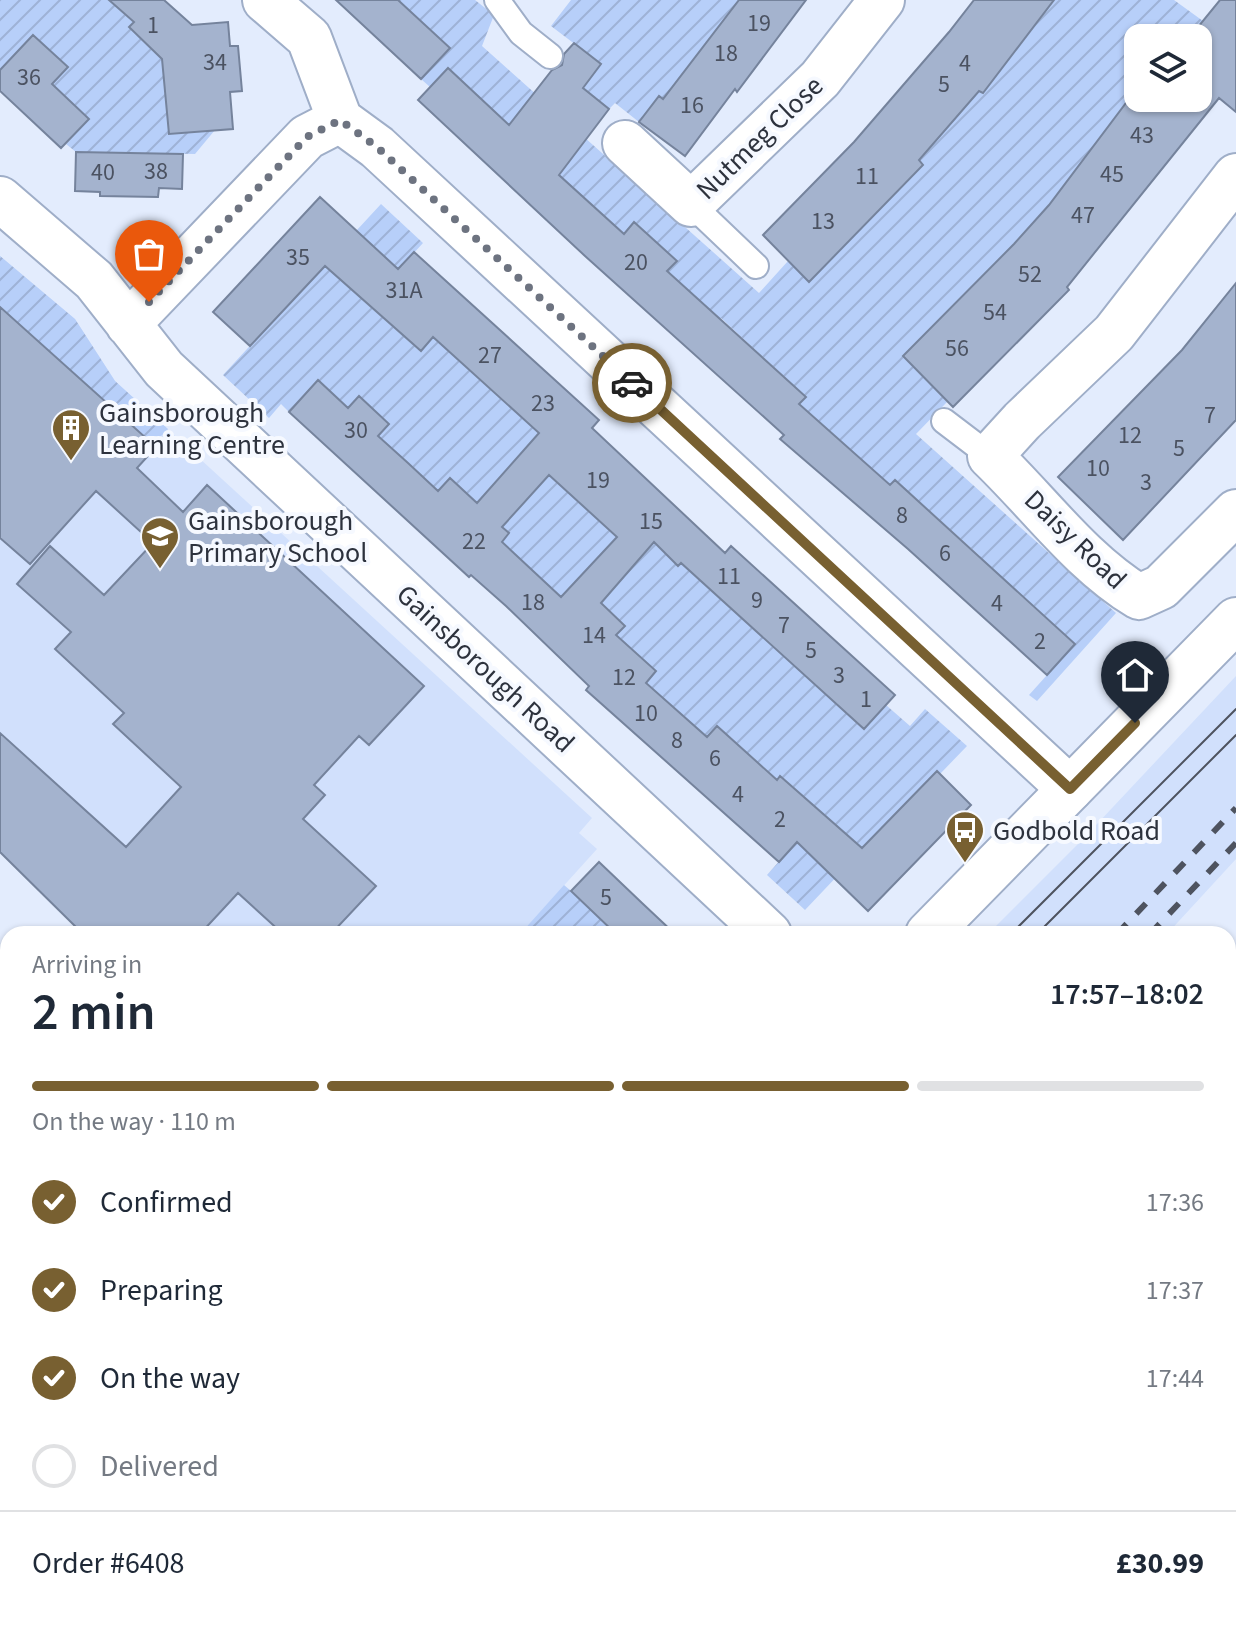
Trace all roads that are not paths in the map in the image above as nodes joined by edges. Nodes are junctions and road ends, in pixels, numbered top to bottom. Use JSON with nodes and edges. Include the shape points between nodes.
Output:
{"nodes":[{"id":1,"x":265,"y":0,"type":"edge"},
{"id":2,"x":497,"y":0,"type":"edge"},
{"id":3,"x":882,"y":0,"type":"edge"},
{"id":4,"x":550,"y":56,"type":"dead end"},
{"id":5,"x":340,"y":120,"type":"junction"},
{"id":6,"x":625,"y":143,"type":"dead end"},
{"id":7,"x":1236,"y":176,"type":"edge"},
{"id":8,"x":0,"y":199,"type":"edge"},
{"id":9,"x":691,"y":204,"type":"junction"},
{"id":10,"x":756,"y":266,"type":"dead end"},
{"id":11,"x":128,"y":324,"type":"junction"},
{"id":12,"x":944,"y":421,"type":"dead end"},
{"id":13,"x":990,"y":456,"type":"junction"},
{"id":14,"x":1236,"y":512,"type":"edge"},
{"id":15,"x":1236,"y":620,"type":"edge"},
{"id":16,"x":1070,"y":789,"type":"junction"},
{"id":17,"x":760,"y":926,"type":"edge"},
{"id":18,"x":936,"y":926,"type":"edge"}],
"edges":[{"from":1,"to":5,"type":"street","via":[[309,38]]},
{"from":2,"to":4,"type":"lane","via":[[521,33]]},
{"from":3,"to":9,"type":"street","name":"Nutmeg Close","via":[[820,79]]},
{"from":5,"to":11,"type":"street","via":[[307,137]]},
{"from":5,"to":16,"type":"street","via":[[389,157]]},
{"from":6,"to":9,"type":"street","name":"Nutmeg Close"},
{"from":7,"to":13,"type":"street","via":[[1114,333]]},
{"from":8,"to":11,"type":"street","name":"Gainsborough Road","via":[[94,280]]},
{"from":9,"to":10,"type":"lane"},
{"from":11,"to":17,"type":"street","name":"Gainsborough Road","via":[[164,369]]},
{"from":12,"to":13,"type":"lane"},
{"from":13,"to":14,"type":"street","name":"Daisy Road","via":[[1069,538],[1139,597],[1161,587]]},
{"from":15,"to":16,"type":"street"},
{"from":16,"to":18,"type":"street"}]}
